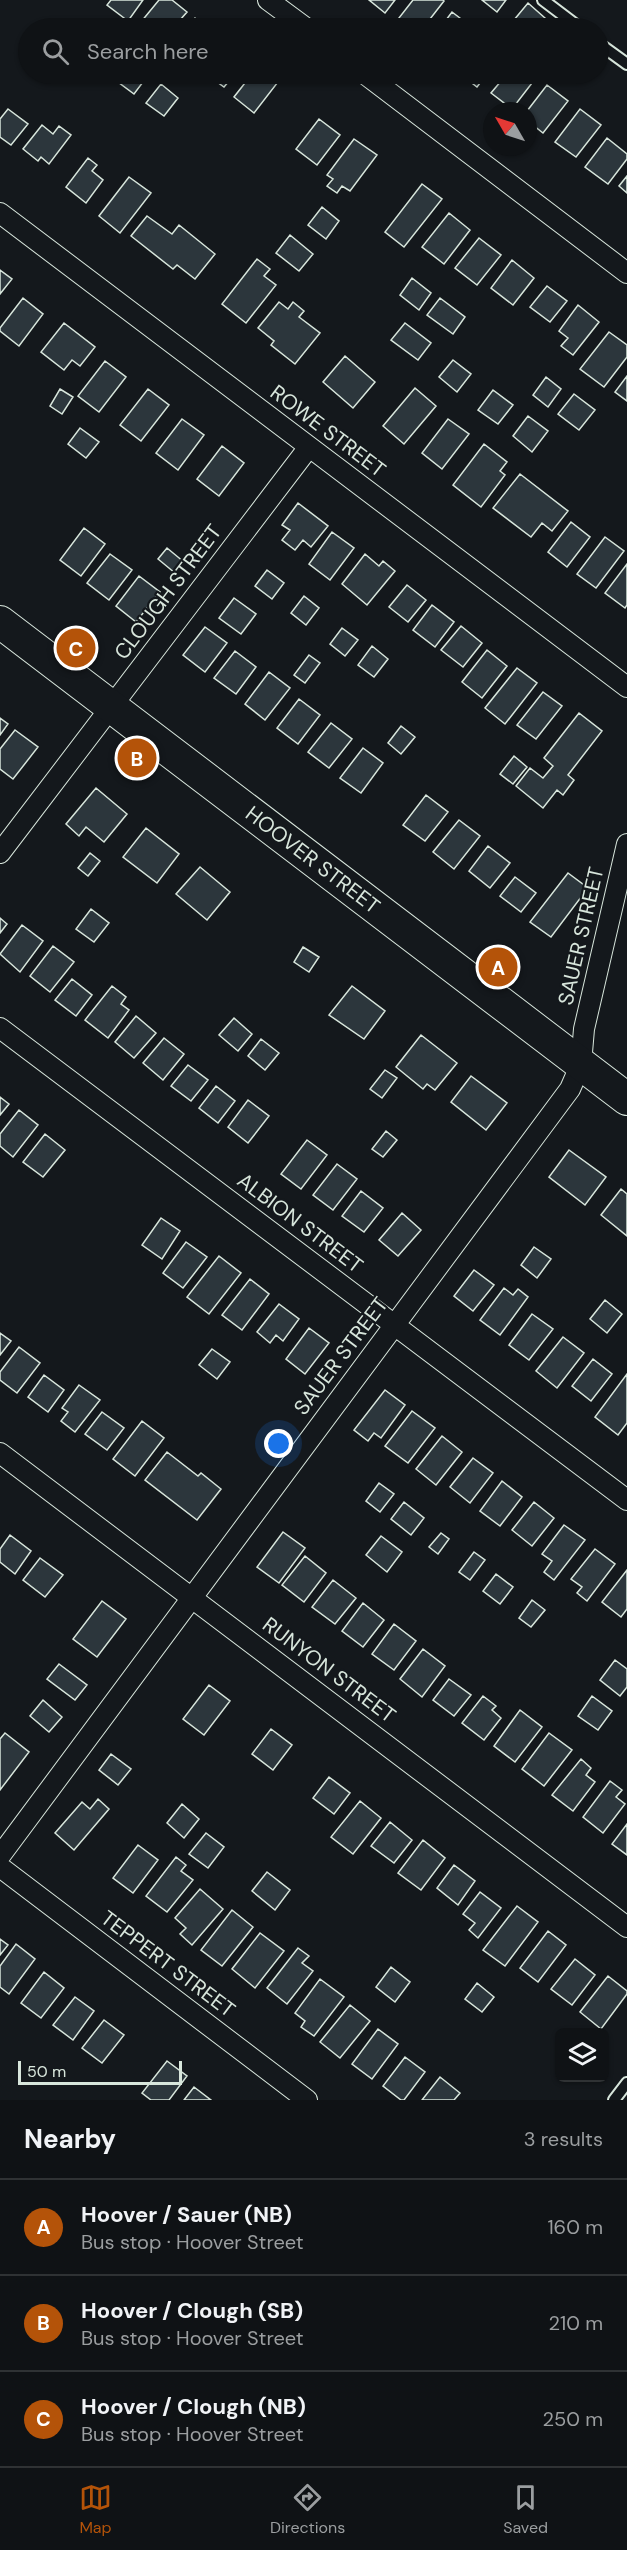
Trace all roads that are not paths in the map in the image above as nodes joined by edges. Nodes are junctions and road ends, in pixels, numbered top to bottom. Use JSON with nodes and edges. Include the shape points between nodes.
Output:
{"nodes":[{"id":1,"x":268,"y":0,"type":"edge"},
{"id":2,"x":543,"y":0,"type":"edge"},
{"id":3,"x":292,"y":18,"type":"edge"},
{"id":4,"x":567,"y":18,"type":"edge"},
{"id":5,"x":609,"y":51,"type":"edge"},
{"id":6,"x":627,"y":64,"type":"edge"},
{"id":7,"x":378,"y":84,"type":"edge"},
{"id":8,"x":0,"y":213,"type":"edge"},
{"id":9,"x":627,"y":273,"type":"edge"},
{"id":10,"x":309,"y":447,"type":"junction"},
{"id":11,"x":0,"y":622,"type":"edge"},
{"id":12,"x":627,"y":687,"type":"edge"},
{"id":13,"x":111,"y":706,"type":"junction"},
{"id":14,"x":627,"y":844,"type":"edge"},
{"id":15,"x":0,"y":853,"type":"edge"},
{"id":16,"x":0,"y":1028,"type":"edge"},
{"id":17,"x":581,"y":1064,"type":"junction"},
{"id":18,"x":627,"y":1099,"type":"edge"},
{"id":19,"x":395,"y":1324,"type":"junction"},
{"id":20,"x":0,"y":1453,"type":"edge"},
{"id":21,"x":627,"y":1500,"type":"edge"},
{"id":22,"x":192,"y":1597,"type":"junction"},
{"id":23,"x":0,"y":1856,"type":"edge"},
{"id":24,"x":0,"y":1866,"type":"edge"},
{"id":25,"x":627,"y":1927,"type":"edge"},
{"id":26,"x":627,"y":2083,"type":"edge"},
{"id":27,"x":307,"y":2100,"type":"edge"},
{"id":28,"x":614,"y":2100,"type":"edge"}],
"edges":[{"from":1,"to":3,"type":"street"},
{"from":2,"to":4,"type":"lane"},
{"from":5,"to":6,"type":"lane"},
{"from":7,"to":9,"type":"street"},
{"from":8,"to":10,"type":"street","name":"ROWE STREET"},
{"from":10,"to":12,"type":"street","name":"ROWE STREET"},
{"from":10,"to":13,"type":"street","name":"CLOUGH STREET"},
{"from":11,"to":13,"type":"main road","name":"HOOVER STREET"},
{"from":13,"to":15,"type":"street","name":"CLOUGH STREET"},
{"from":13,"to":17,"type":"main road","name":"HOOVER STREET"},
{"from":14,"to":17,"type":"street","name":"SAUER STREET","via":[[584,1029]]},
{"from":16,"to":19,"type":"street","name":"ALBION STREET"},
{"from":17,"to":18,"type":"main road","name":"HOOVER STREET"},
{"from":17,"to":19,"type":"street","name":"SAUER STREET","via":[[570,1089]]},
{"from":19,"to":21,"type":"street","name":"ALBION STREET"},
{"from":19,"to":22,"type":"street","name":"SAUER STREET"},
{"from":20,"to":22,"type":"street","name":"RUNYON STREET"},
{"from":22,"to":23,"type":"street","name":"SAUER STREET"},
{"from":22,"to":25,"type":"street","name":"RUNYON STREET"},
{"from":24,"to":27,"type":"street","name":"TEPPERT STREET"},
{"from":26,"to":28,"type":"lane"}]}
